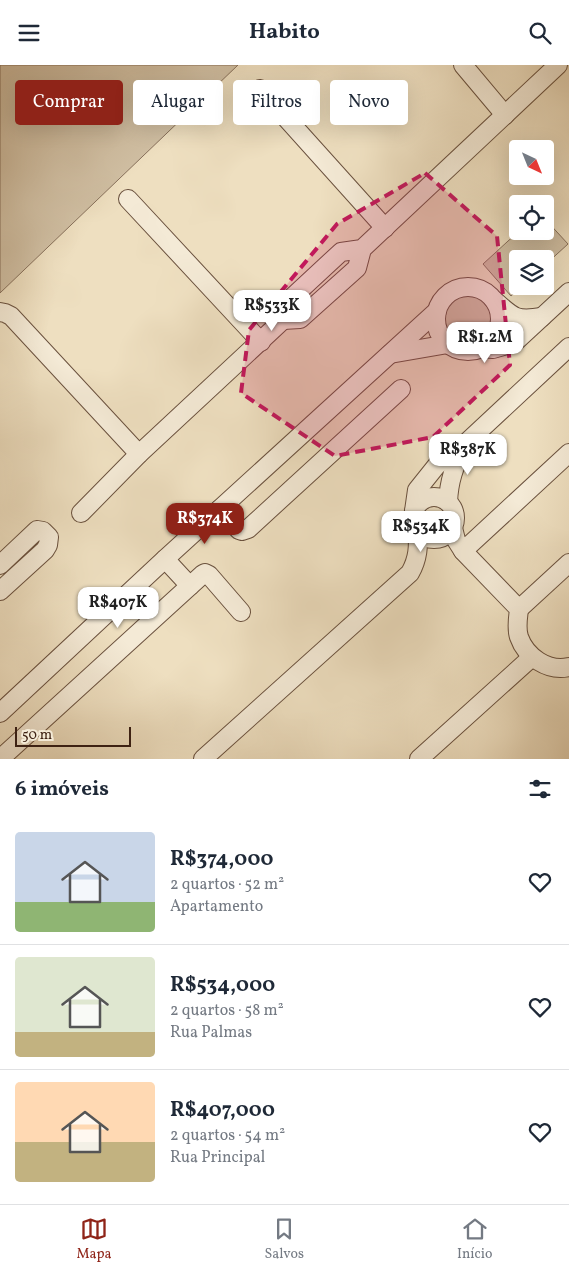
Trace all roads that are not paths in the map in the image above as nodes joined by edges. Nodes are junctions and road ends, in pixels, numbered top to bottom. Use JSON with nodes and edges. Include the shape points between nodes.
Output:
{"nodes":[{"id":1,"x":463,"y":65,"type":"edge"},
{"id":2,"x":558,"y":65,"type":"edge"},
{"id":3,"x":506,"y":115,"type":"junction"},
{"id":4,"x":292,"y":125,"type":"edge"},
{"id":5,"x":128,"y":199,"type":"dead end"},
{"id":6,"x":385,"y":228,"type":"junction"},
{"id":7,"x":569,"y":292,"type":"edge"},
{"id":8,"x":494,"y":300,"type":"junction"},
{"id":9,"x":437,"y":311,"type":"junction"},
{"id":10,"x":0,"y":312,"type":"edge"},
{"id":11,"x":542,"y":317,"type":"junction"},
{"id":12,"x":261,"y":342,"type":"junction"},
{"id":13,"x":448,"y":344,"type":"junction"},
{"id":14,"x":569,"y":347,"type":"edge"},
{"id":15,"x":480,"y":349,"type":"junction"},
{"id":16,"x":390,"y":355,"type":"junction"},
{"id":17,"x":401,"y":389,"type":"dead end"},
{"id":18,"x":466,"y":443,"type":"junction"},
{"id":19,"x":569,"y":453,"type":"edge"},
{"id":20,"x":139,"y":454,"type":"junction"},
{"id":21,"x":448,"y":502,"type":"junction"},
{"id":22,"x":220,"y":509,"type":"junction"},
{"id":23,"x":414,"y":511,"type":"junction"},
{"id":24,"x":80,"y":513,"type":"dead end"},
{"id":25,"x":453,"y":527,"type":"junction"},
{"id":26,"x":417,"y":530,"type":"junction"},
{"id":27,"x":463,"y":551,"type":"junction"},
{"id":28,"x":165,"y":559,"type":"junction"},
{"id":29,"x":569,"y":563,"type":"edge"},
{"id":30,"x":0,"y":565,"type":"edge"},
{"id":31,"x":190,"y":586,"type":"junction"},
{"id":32,"x":0,"y":591,"type":"edge"},
{"id":33,"x":519,"y":609,"type":"junction"},
{"id":34,"x":241,"y":612,"type":"dead end"},
{"id":35,"x":532,"y":657,"type":"junction"},
{"id":36,"x":569,"y":667,"type":"edge"},
{"id":37,"x":0,"y":713,"type":"edge"},
{"id":38,"x":0,"y":759,"type":"edge"},
{"id":39,"x":203,"y":759,"type":"edge"},
{"id":40,"x":419,"y":759,"type":"edge"}],
"edges":[{"from":1,"to":3,"type":"street"},
{"from":2,"to":3,"type":"street"},
{"from":3,"to":6,"type":"street"},
{"from":4,"to":6,"type":"street"},
{"from":5,"to":12,"type":"street"},
{"from":6,"to":12,"type":"street","via":[[362,249],[341,252],[286,303],[283,320]]},
{"from":7,"to":11,"type":"street"},
{"from":8,"to":9,"type":"street","via":[[478,288],[467,287],[448,294]]},
{"from":8,"to":11,"type":"street","via":[[520,319]]},
{"from":8,"to":15,"type":"street","via":[[499,310],[497,333]]},
{"from":9,"to":13,"type":"street","via":[[436,323]]},
{"from":9,"to":16,"type":"street"},
{"from":10,"to":20,"type":"street","via":[[11,316]]},
{"from":11,"to":15,"type":"street","via":[[514,343]]},
{"from":12,"to":20,"type":"street"},
{"from":13,"to":15,"type":"street","via":[[463,351]]},
{"from":13,"to":16,"type":"street"},
{"from":14,"to":18,"type":"street"},
{"from":16,"to":22,"type":"street"},
{"from":17,"to":22,"type":"street","via":[[248,529],[239,530]]},
{"from":18,"to":21,"type":"street","via":[[454,464]]},
{"from":18,"to":23,"type":"street","via":[[426,477],[417,490]]},
{"from":19,"to":27,"type":"street"},
{"from":20,"to":24,"type":"street"},
{"from":21,"to":23,"type":"street","via":[[428,498]]},
{"from":21,"to":25,"type":"street","via":[[455,513]]},
{"from":22,"to":28,"type":"street"},
{"from":23,"to":26,"type":"street"},
{"from":25,"to":26,"type":"street","via":[[436,539]]},
{"from":25,"to":27,"type":"street"},
{"from":26,"to":39,"type":"street","via":[[417,555],[410,573]]},
{"from":27,"to":33,"type":"street"},
{"from":28,"to":31,"type":"street"},
{"from":28,"to":37,"type":"street"},
{"from":29,"to":33,"type":"street"},
{"from":30,"to":32,"type":"street","via":[[37,530],[49,537],[45,551]]},
{"from":31,"to":34,"type":"street","via":[[207,573]]},
{"from":31,"to":38,"type":"street"},
{"from":33,"to":35,"type":"street","via":[[517,624],[520,637]]},
{"from":35,"to":36,"type":"street","via":[[556,668]]},
{"from":35,"to":40,"type":"street"}]}
